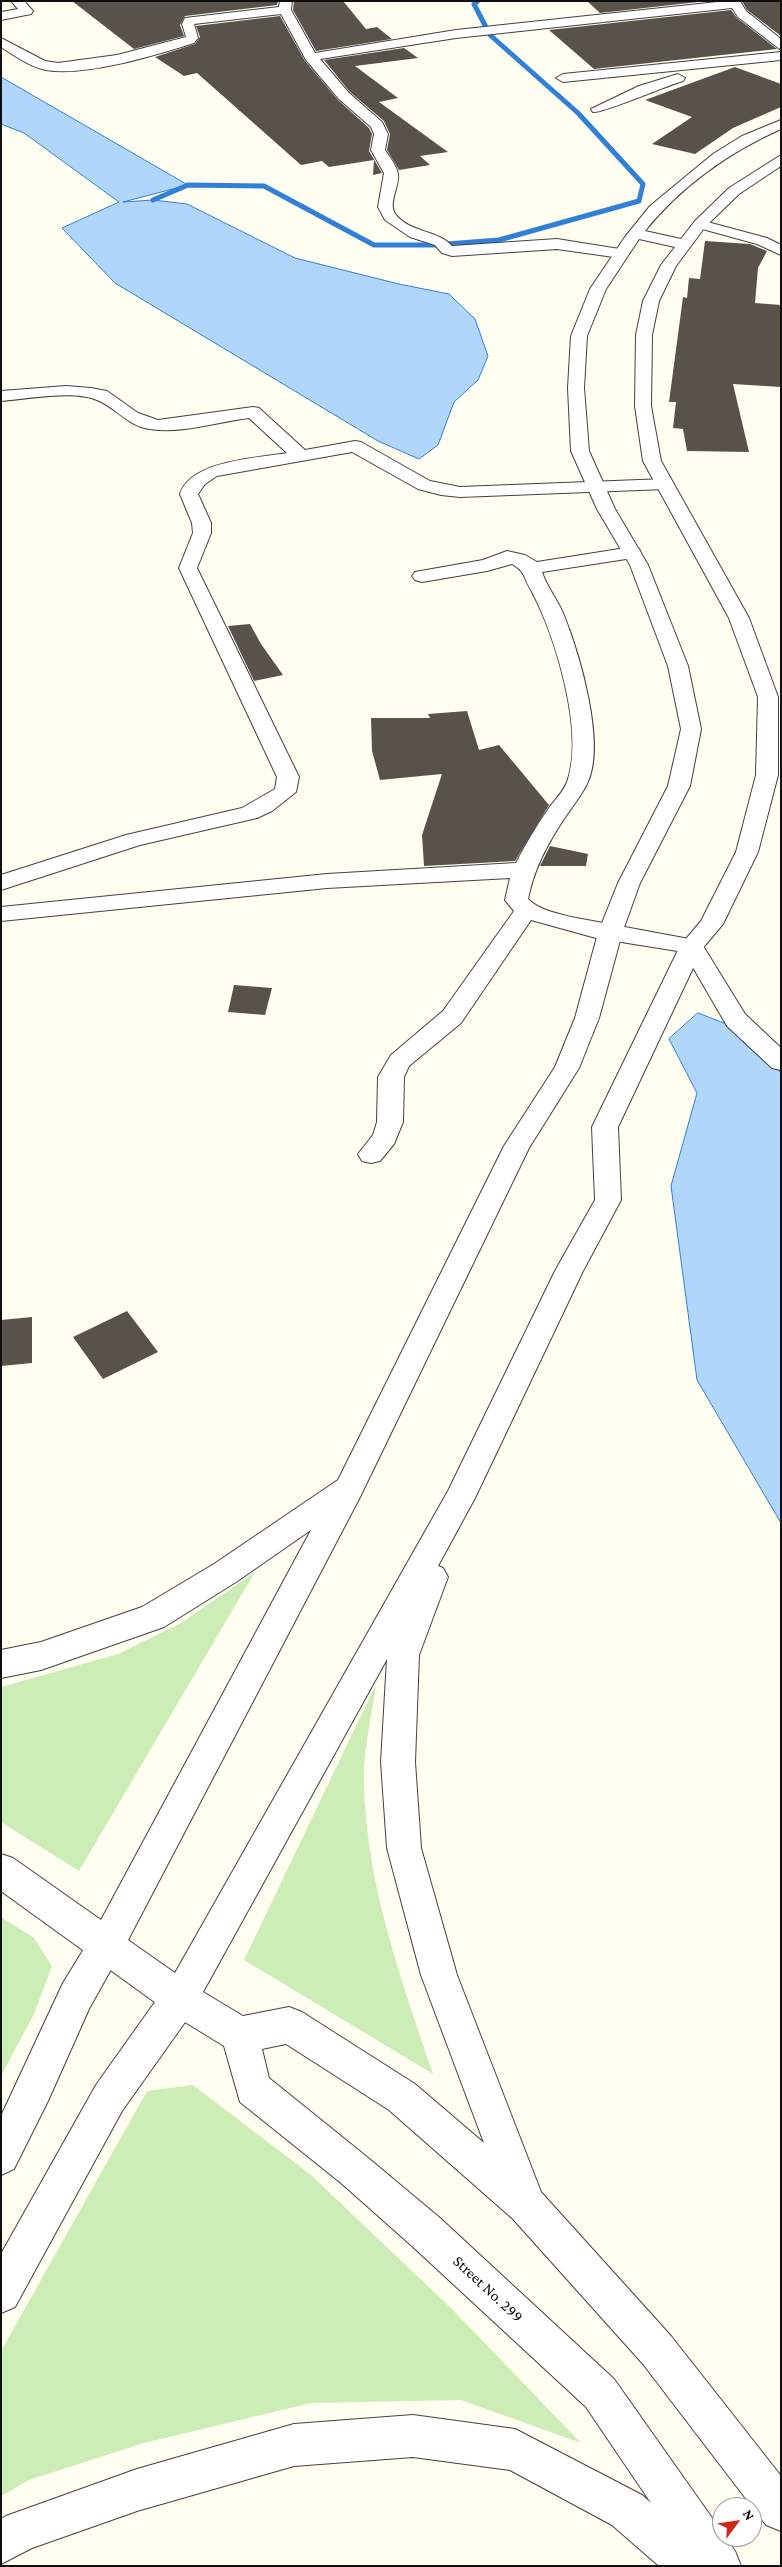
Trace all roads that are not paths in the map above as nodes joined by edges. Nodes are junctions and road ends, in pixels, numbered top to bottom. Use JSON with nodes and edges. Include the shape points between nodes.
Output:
{"nodes":[{"id":1,"x":17,"y":1,"type":"edge"},
{"id":2,"x":734,"y":3,"type":"edge"},
{"id":3,"x":285,"y":6,"type":"edge"},
{"id":4,"x":576,"y":7,"type":"dead end"},
{"id":5,"x":1,"y":16,"type":"edge"},
{"id":6,"x":587,"y":18,"type":"junction"},
{"id":7,"x":1,"y":42,"type":"edge"},
{"id":8,"x":781,"y":46,"type":"edge"},
{"id":9,"x":781,"y":56,"type":"edge"},
{"id":10,"x":311,"y":57,"type":"junction"},
{"id":11,"x":722,"y":62,"type":"junction"},
{"id":12,"x":563,"y":78,"type":"dead end"},
{"id":13,"x":598,"y":109,"type":"dead end"},
{"id":14,"x":781,"y":124,"type":"edge"},
{"id":15,"x":781,"y":159,"type":"edge"},
{"id":16,"x":700,"y":224,"type":"junction"},
{"id":17,"x":635,"y":234,"type":"junction"},
{"id":18,"x":685,"y":244,"type":"junction"},
{"id":19,"x":781,"y":251,"type":"edge"},
{"id":20,"x":621,"y":253,"type":"junction"},
{"id":21,"x":1,"y":396,"type":"edge"},
{"id":22,"x":301,"y":456,"type":"junction"},
{"id":23,"x":665,"y":484,"type":"junction"},
{"id":24,"x":596,"y":487,"type":"junction"},
{"id":25,"x":632,"y":553,"type":"junction"},
{"id":26,"x":534,"y":568,"type":"junction"},
{"id":27,"x":422,"y":576,"type":"dead end"},
{"id":28,"x":524,"y":870,"type":"junction"},
{"id":29,"x":1,"y":883,"type":"edge"},
{"id":30,"x":524,"y":911,"type":"junction"},
{"id":31,"x":1,"y":914,"type":"edge"},
{"id":32,"x":610,"y":933,"type":"junction"},
{"id":33,"x":692,"y":946,"type":"junction"},
{"id":34,"x":781,"y":1062,"type":"edge"},
{"id":35,"x":371,"y":1154,"type":"dead end"},
{"id":36,"x":349,"y":1488,"type":"junction"},
{"id":37,"x":460,"y":1498,"type":"junction"},
{"id":38,"x":1,"y":1664,"type":"edge"},
{"id":39,"x":1,"y":1870,"type":"edge"},
{"id":40,"x":106,"y":1946,"type":"junction"},
{"id":41,"x":180,"y":1998,"type":"junction"},
{"id":42,"x":240,"y":2035,"type":"junction"},
{"id":43,"x":1,"y":2156,"type":"edge"},
{"id":44,"x":527,"y":2205,"type":"junction"},
{"id":45,"x":1,"y":2293,"type":"edge"},
{"id":46,"x":781,"y":2510,"type":"edge"},
{"id":47,"x":1,"y":2543,"type":"edge"},
{"id":48,"x":692,"y":2566,"type":"edge"},
{"id":49,"x":720,"y":2566,"type":"edge"}],
"edges":[{"from":1,"to":5,"type":"street","via":[[27,11]]},
{"from":2,"to":6,"type":"street"},
{"from":2,"to":8,"type":"street","via":[[742,14]]},
{"from":3,"to":7,"type":"street","via":[[190,21],[190,40],[121,58],[65,67],[44,66]]},
{"from":3,"to":10,"type":"street"},
{"from":4,"to":6,"type":"street"},
{"from":6,"to":10,"type":"street"},
{"from":9,"to":11,"type":"street"},
{"from":10,"to":20,"type":"street","via":[[344,96],[377,125],[381,134],[378,150],[391,173],[385,207],[390,217],[415,234],[460,252],[557,244]]},
{"from":11,"to":12,"type":"street"},
{"from":11,"to":13,"type":"street"},
{"from":14,"to":17,"type":"street","via":[[718,157],[655,209]]},
{"from":15,"to":16,"type":"street","via":[[734,192]]},
{"from":16,"to":18,"type":"street"},
{"from":16,"to":19,"type":"street","via":[[762,241]]},
{"from":17,"to":18,"type":"street"},
{"from":17,"to":20,"type":"street"},
{"from":18,"to":23,"type":"street","via":[[669,265],[651,300],[644,335],[643,406],[652,461]]},
{"from":20,"to":24,"type":"street","via":[[598,289],[578,336],[576,388],[580,451]]},
{"from":21,"to":22,"type":"street","via":[[88,392],[103,396],[139,421],[157,425],[253,412]]},
{"from":22,"to":24,"type":"street","via":[[355,446],[424,485],[460,492]]},
{"from":22,"to":29,"type":"street","via":[[212,472],[192,484],[190,493],[203,532],[199,544],[188,558],[188,568],[288,777],[285,792],[249,813],[134,840]]},
{"from":23,"to":24,"type":"street"},
{"from":23,"to":33,"type":"street","via":[[739,618],[768,697],[767,775],[747,852],[711,924]]},
{"from":24,"to":25,"type":"street"},
{"from":25,"to":26,"type":"street"},
{"from":25,"to":32,"type":"street","via":[[678,666],[690,729],[679,786],[629,883]]},
{"from":26,"to":27,"type":"street","via":[[507,557],[487,566]]},
{"from":26,"to":28,"type":"street","via":[[533,573],[552,612],[573,676],[583,762],[579,779]]},
{"from":28,"to":30,"type":"street","via":[[516,900]]},
{"from":28,"to":31,"type":"street","via":[[294,883]]},
{"from":30,"to":32,"type":"street","via":[[576,927]]},
{"from":30,"to":35,"type":"street","via":[[488,969],[452,1017],[400,1061],[391,1077],[390,1122],[385,1138]]},
{"from":32,"to":33,"type":"street"},
{"from":32,"to":36,"type":"street","via":[[587,1018],[567,1068],[517,1146]]},
{"from":33,"to":34,"type":"street","via":[[736,1020]]},
{"from":33,"to":37,"type":"street","via":[[605,1127],[608,1200],[569,1271]]},
{"from":36,"to":38,"type":"street","via":[[225,1573],[153,1617],[41,1656]]},
{"from":36,"to":40,"type":"street"},
{"from":37,"to":41,"type":"street"},
{"from":37,"to":44,"type":"street","via":[[403,1654],[398,1762],[404,1848],[439,1975]]},
{"from":39,"to":40,"type":"street"},
{"from":40,"to":41,"type":"street"},
{"from":40,"to":43,"type":"street","via":[[76,1996]]},
{"from":41,"to":42,"type":"street"},
{"from":41,"to":45,"type":"street","via":[[109,2098]]},
{"from":42,"to":44,"type":"street","via":[[289,2025],[402,2097]]},
{"from":42,"to":49,"type":"street","name":"Street No. 299","via":[[253,2089],[419,2226],[600,2393]]},
{"from":44,"to":46,"type":"street","via":[[657,2350]]},
{"from":47,"to":48,"type":"street","via":[[21,2532],[138,2490],[294,2445],[413,2436],[515,2450],[627,2510]]}]}
